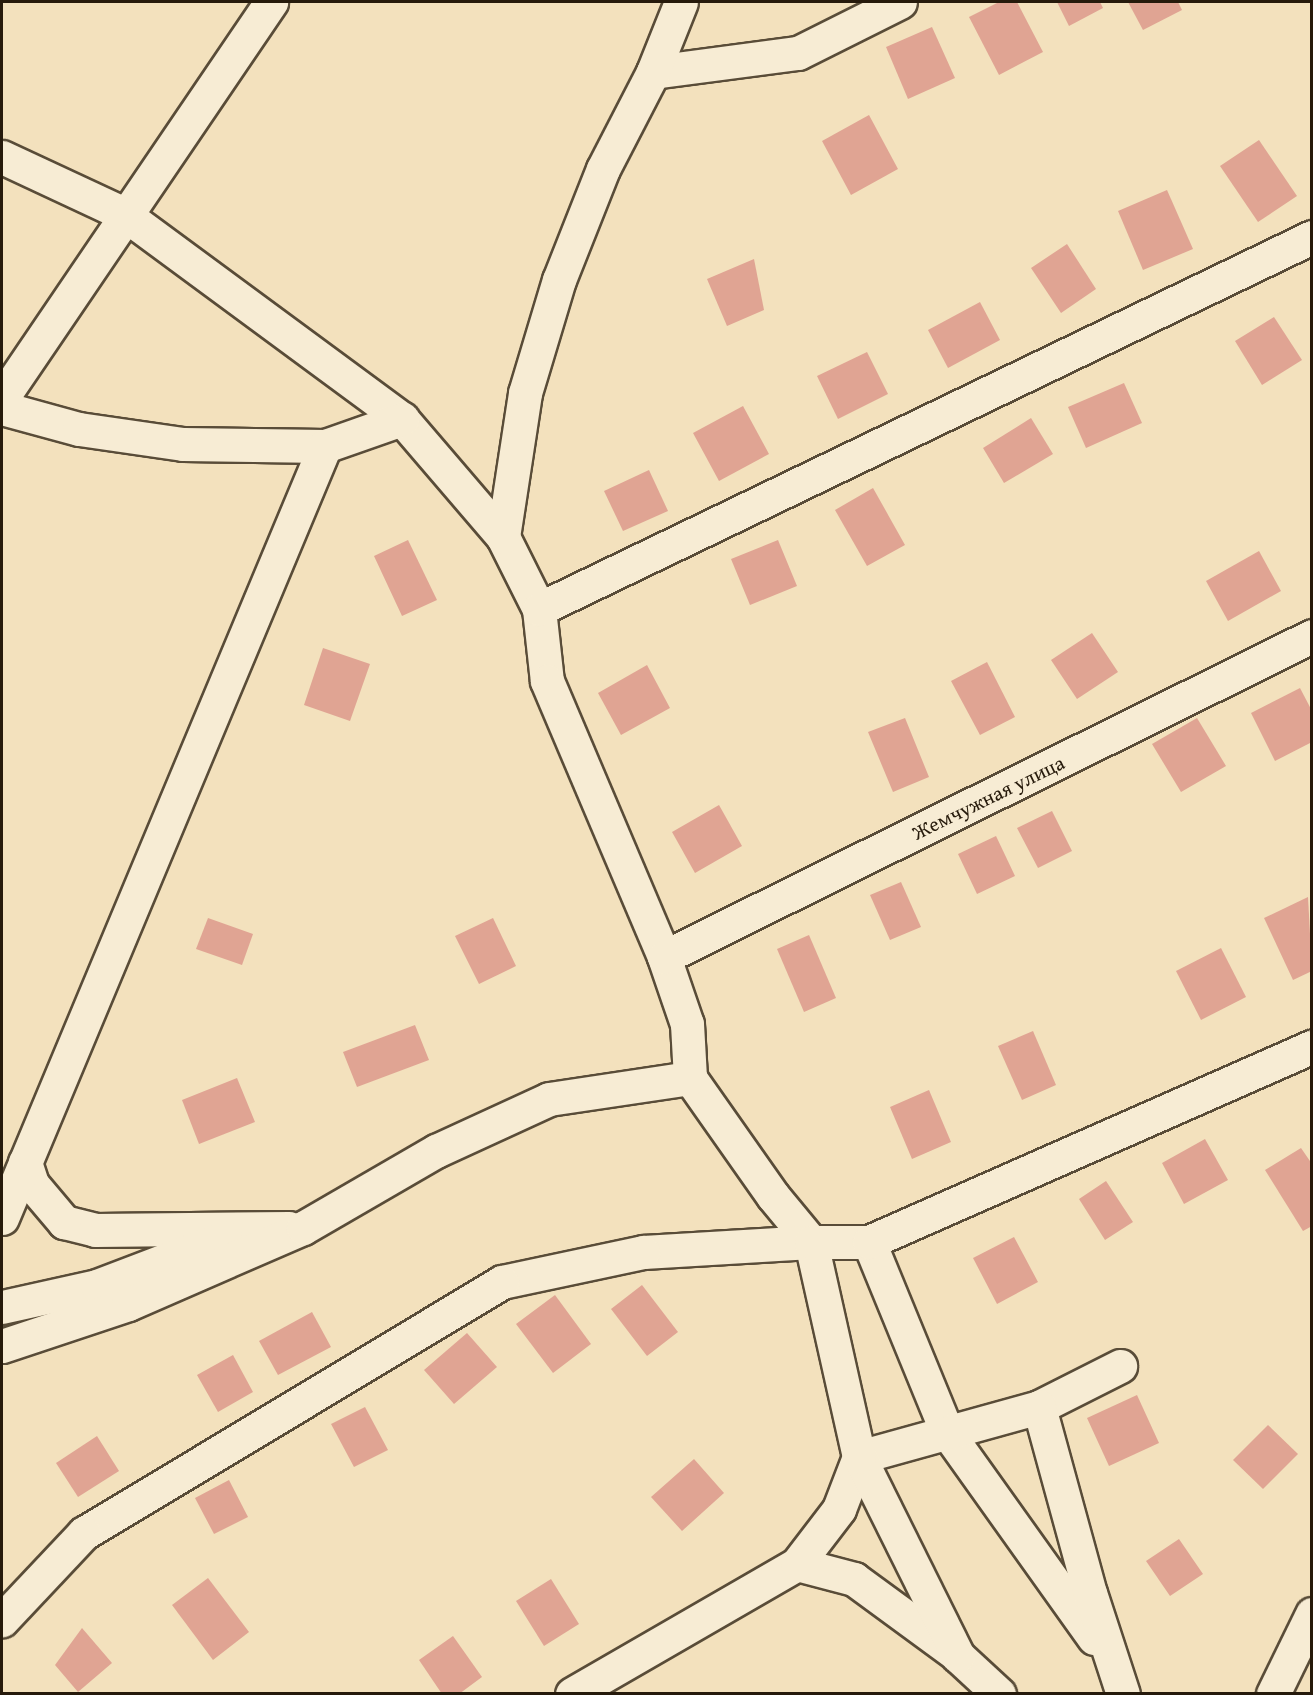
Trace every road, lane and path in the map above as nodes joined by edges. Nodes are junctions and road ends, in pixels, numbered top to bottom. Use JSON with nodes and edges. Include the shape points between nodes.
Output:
{"nodes":[{"id":1,"x":270,"y":2,"type":"edge"},
{"id":2,"x":681,"y":2,"type":"edge"},
{"id":3,"x":900,"y":2,"type":"edge"},
{"id":4,"x":653,"y":72,"type":"junction"},
{"id":5,"x":2,"y":157,"type":"edge"},
{"id":6,"x":124,"y":214,"type":"junction"},
{"id":7,"x":1311,"y":237,"type":"edge"},
{"id":8,"x":2,"y":398,"type":"edge"},
{"id":9,"x":2,"y":408,"type":"edge"},
{"id":10,"x":402,"y":419,"type":"junction"},
{"id":11,"x":325,"y":446,"type":"junction"},
{"id":12,"x":503,"y":537,"type":"junction"},
{"id":13,"x":539,"y":609,"type":"junction"},
{"id":14,"x":1311,"y":636,"type":"edge"},
{"id":15,"x":664,"y":957,"type":"junction"},
{"id":16,"x":1311,"y":1047,"type":"edge"},
{"id":17,"x":690,"y":1078,"type":"junction"},
{"id":18,"x":25,"y":1162,"type":"junction"},
{"id":19,"x":2,"y":1218,"type":"edge"},
{"id":20,"x":246,"y":1228,"type":"junction"},
{"id":21,"x":303,"y":1228,"type":"junction"},
{"id":22,"x":811,"y":1242,"type":"junction"},
{"id":23,"x":869,"y":1242,"type":"junction"},
{"id":24,"x":2,"y":1307,"type":"edge"},
{"id":25,"x":2,"y":1346,"type":"edge"},
{"id":26,"x":1120,"y":1366,"type":"dead end"},
{"id":27,"x":1039,"y":1407,"type":"junction"},
{"id":28,"x":947,"y":1432,"type":"junction"},
{"id":29,"x":859,"y":1457,"type":"junction"},
{"id":30,"x":797,"y":1564,"type":"junction"},
{"id":31,"x":1311,"y":1614,"type":"edge"},
{"id":32,"x":2,"y":1620,"type":"edge"},
{"id":33,"x":958,"y":1656,"type":"junction"},
{"id":34,"x":1118,"y":1680,"type":"edge"},
{"id":35,"x":572,"y":1694,"type":"edge"},
{"id":36,"x":999,"y":1694,"type":"edge"},
{"id":37,"x":1274,"y":1694,"type":"edge"}],
"edges":[{"from":1,"to":6,"type":"street"},
{"from":2,"to":4,"type":"street"},
{"from":3,"to":4,"type":"street","via":[[798,53]]},
{"from":4,"to":12,"type":"street","via":[[603,169],[559,280],[525,393]]},
{"from":5,"to":6,"type":"street"},
{"from":6,"to":8,"type":"street"},
{"from":6,"to":10,"type":"street"},
{"from":7,"to":13,"type":"street"},
{"from":9,"to":11,"type":"street","via":[[79,429],[183,444]]},
{"from":10,"to":11,"type":"street"},
{"from":10,"to":12,"type":"street"},
{"from":11,"to":18,"type":"street"},
{"from":12,"to":13,"type":"street"},
{"from":13,"to":15,"type":"street","via":[[547,681]]},
{"from":14,"to":15,"type":"street","name":"Жемчужная улица"},
{"from":15,"to":17,"type":"street","via":[[687,1024]]},
{"from":16,"to":23,"type":"street"},
{"from":17,"to":21,"type":"street","via":[[549,1099],[436,1151]]},
{"from":17,"to":22,"type":"street","via":[[773,1196]]},
{"from":18,"to":19,"type":"street"},
{"from":18,"to":20,"type":"street","via":[[32,1184],[64,1222],[95,1230]]},
{"from":20,"to":21,"type":"street"},
{"from":20,"to":24,"type":"street","via":[[97,1286]]},
{"from":21,"to":25,"type":"street","via":[[128,1304]]},
{"from":22,"to":23,"type":"street"},
{"from":22,"to":29,"type":"street"},
{"from":22,"to":32,"type":"street","via":[[643,1252],[502,1282],[84,1533]]},
{"from":23,"to":28,"type":"street"},
{"from":26,"to":27,"type":"street"},
{"from":27,"to":28,"type":"street"},
{"from":27,"to":34,"type":"street"},
{"from":28,"to":29,"type":"street"},
{"from":28,"to":34,"type":"street"},
{"from":29,"to":30,"type":"street","via":[[839,1509]]},
{"from":29,"to":33,"type":"street"},
{"from":30,"to":33,"type":"street","via":[[854,1579]]},
{"from":30,"to":35,"type":"street"},
{"from":31,"to":37,"type":"street"},
{"from":33,"to":36,"type":"street"}]}
